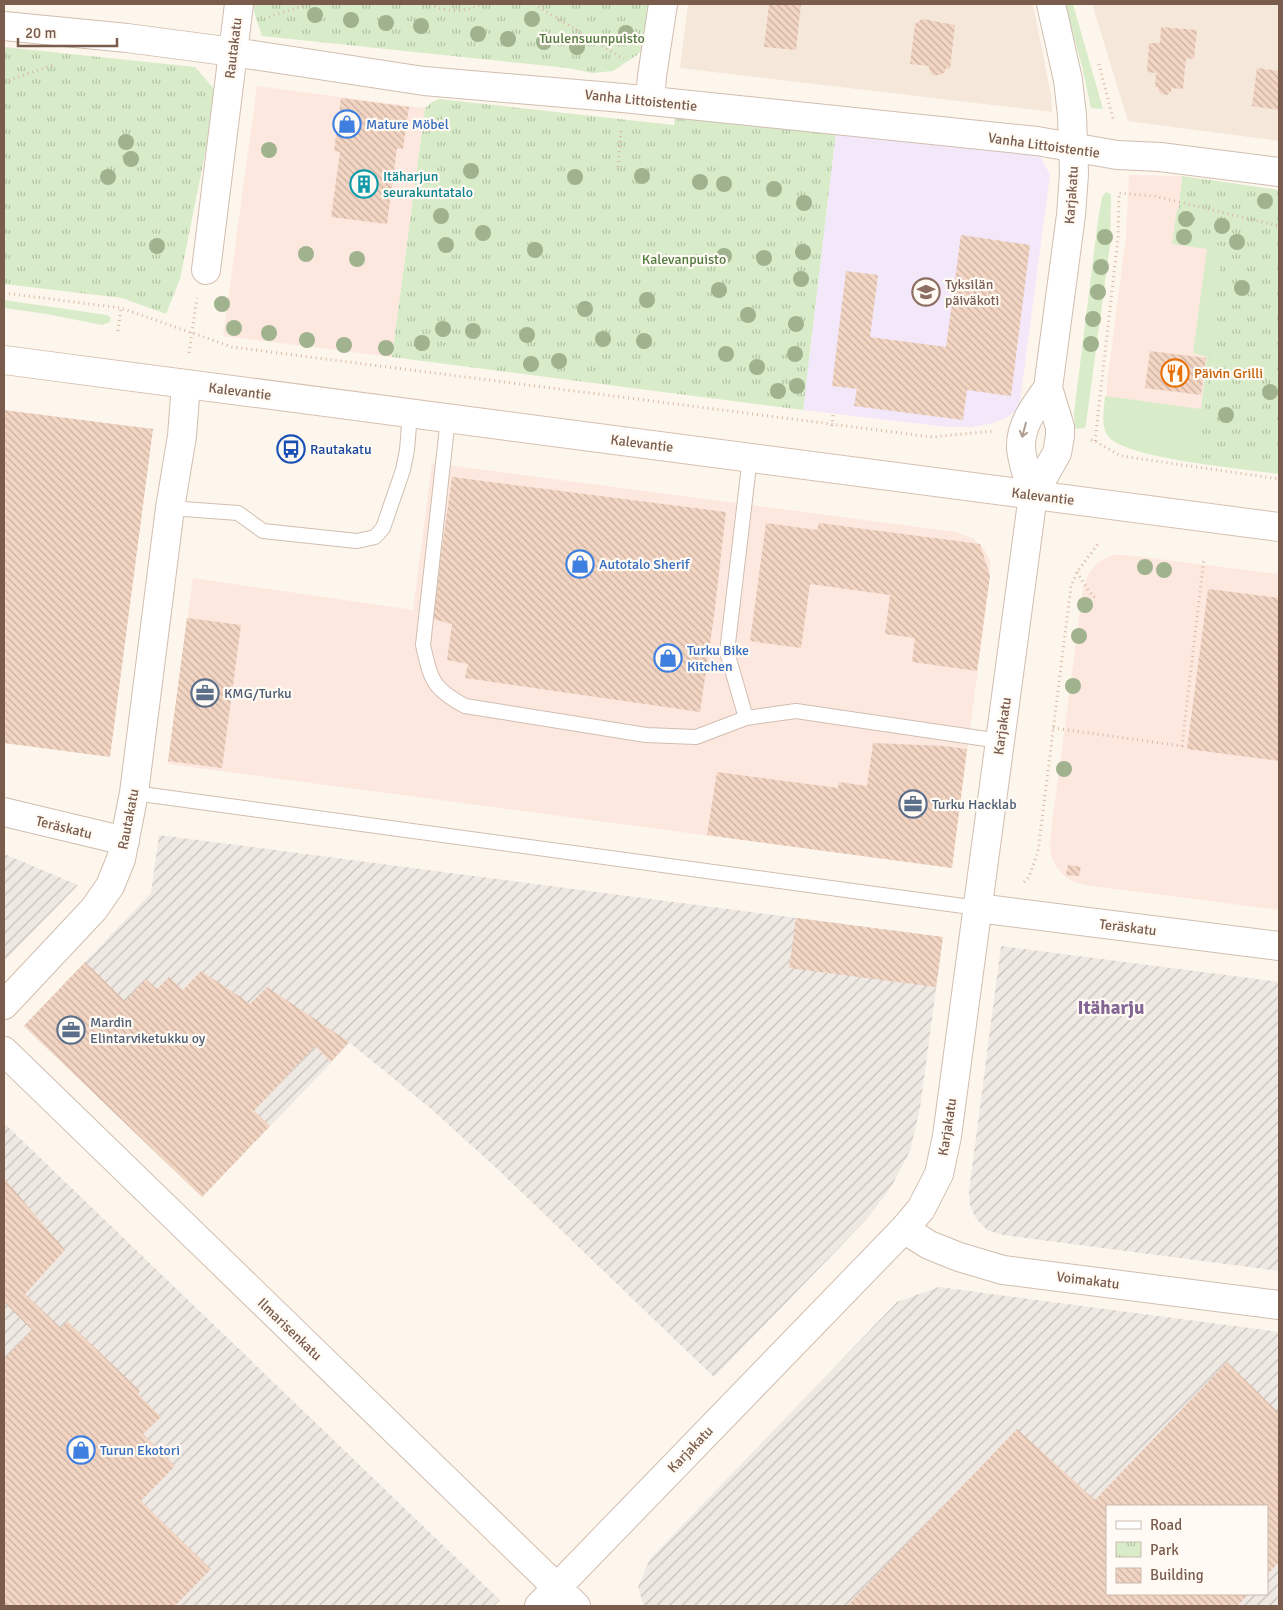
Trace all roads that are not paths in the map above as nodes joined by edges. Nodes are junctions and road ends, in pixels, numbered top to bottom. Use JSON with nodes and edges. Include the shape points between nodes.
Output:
{"nodes":[{"id":1,"x":663,"y":4,"type":"edge"},
{"id":2,"x":1051,"y":4,"type":"edge"},
{"id":3,"x":238,"y":12,"type":"edge"},
{"id":4,"x":4,"y":26,"type":"edge"},
{"id":5,"x":233,"y":52,"type":"junction"},
{"id":6,"x":651,"y":89,"type":"junction"},
{"id":7,"x":1074,"y":148,"type":"junction"},
{"id":8,"x":1279,"y":172,"type":"edge"},
{"id":9,"x":206,"y":270,"type":"road end"},
{"id":10,"x":4,"y":360,"type":"edge"},
{"id":11,"x":186,"y":384,"type":"junction"},
{"id":12,"x":1048,"y":388,"type":"junction"},
{"id":13,"x":410,"y":413,"type":"junction"},
{"id":14,"x":448,"y":418,"type":"junction"},
{"id":15,"x":750,"y":457,"type":"junction"},
{"id":16,"x":1033,"y":495,"type":"junction"},
{"id":17,"x":170,"y":508,"type":"junction"},
{"id":18,"x":1279,"y":527,"type":"edge"},
{"id":19,"x":746,"y":718,"type":"junction"},
{"id":20,"x":1000,"y":741,"type":"junction"},
{"id":21,"x":134,"y":793,"type":"junction"},
{"id":22,"x":4,"y":812,"type":"edge"},
{"id":23,"x":125,"y":842,"type":"junction"},
{"id":24,"x":988,"y":909,"type":"junction"},
{"id":25,"x":1279,"y":946,"type":"edge"},
{"id":26,"x":4,"y":1005,"type":"edge"},
{"id":27,"x":4,"y":1051,"type":"edge"},
{"id":28,"x":904,"y":1229,"type":"junction"},
{"id":29,"x":1279,"y":1305,"type":"edge"},
{"id":30,"x":547,"y":1597,"type":"edge"},
{"id":31,"x":576,"y":1606,"type":"edge"}],
"edges":[{"from":1,"to":6,"type":"street"},
{"from":2,"to":7,"type":"street","name":"Karjakatu","via":[[1068,80]]},
{"from":3,"to":5,"type":"street","name":"Rautakatu"},
{"from":4,"to":5,"type":"street","name":"Vanha Littoistentie"},
{"from":5,"to":6,"type":"street","name":"Vanha Littoistentie","via":[[424,82],[624,98]]},
{"from":5,"to":9,"type":"street","name":"Rautakatu"},
{"from":6,"to":7,"type":"street","name":"Vanha Littoistentie"},
{"from":7,"to":8,"type":"street","name":"Vanha Littoistentie"},
{"from":7,"to":12,"type":"street","name":"Karjakatu","via":[[1071,216]]},
{"from":10,"to":11,"type":"street","name":"Kalevantie"},
{"from":11,"to":13,"type":"street","name":"Kalevantie"},
{"from":11,"to":17,"type":"street","name":"Rautakatu","via":[[182,436]]},
{"from":12,"to":16,"type":"street","name":"Karjakatu","via":[[1060,436],[1057,454]]},
{"from":12,"to":16,"type":"street","name":"Karjakatu","one_way":true,"via":[[1028,416],[1023,432],[1021,449]]},
{"from":13,"to":14,"type":"street","name":"Kalevantie"},
{"from":13,"to":17,"type":"lane","via":[[403,470],[382,528],[375,537],[357,541],[262,531],[238,513]]},
{"from":14,"to":15,"type":"street","name":"Kalevantie"},
{"from":14,"to":19,"type":"lane","via":[[422,645],[430,676],[444,695],[464,706],[646,735],[696,737]]},
{"from":15,"to":16,"type":"street","name":"Kalevantie"},
{"from":15,"to":19,"type":"lane","via":[[728,652]]},
{"from":16,"to":18,"type":"street","name":"Kalevantie"},
{"from":16,"to":20,"type":"street","name":"Karjakatu"},
{"from":17,"to":21,"type":"street","name":"Rautakatu"},
{"from":19,"to":20,"type":"lane","via":[[796,711]]},
{"from":20,"to":24,"type":"street","name":"Karjakatu"},
{"from":21,"to":23,"type":"street","name":"Rautakatu"},
{"from":21,"to":24,"type":"lane"},
{"from":22,"to":23,"type":"street","name":"Teräskatu"},
{"from":23,"to":26,"type":"street","name":"Rautakatu","via":[[110,886],[94,909]]},
{"from":24,"to":25,"type":"street","name":"Teräskatu"},
{"from":24,"to":28,"type":"street","name":"Karjakatu","via":[[939,1174],[921,1208]]},
{"from":27,"to":30,"type":"street","name":"Ilmarisenkatu"},
{"from":28,"to":29,"type":"street","name":"Voimakatu","via":[[929,1245],[1004,1270]]},
{"from":28,"to":30,"type":"street","name":"Karjakatu"},
{"from":30,"to":31,"type":"street","name":"Ilmarisenkatu"}]}
